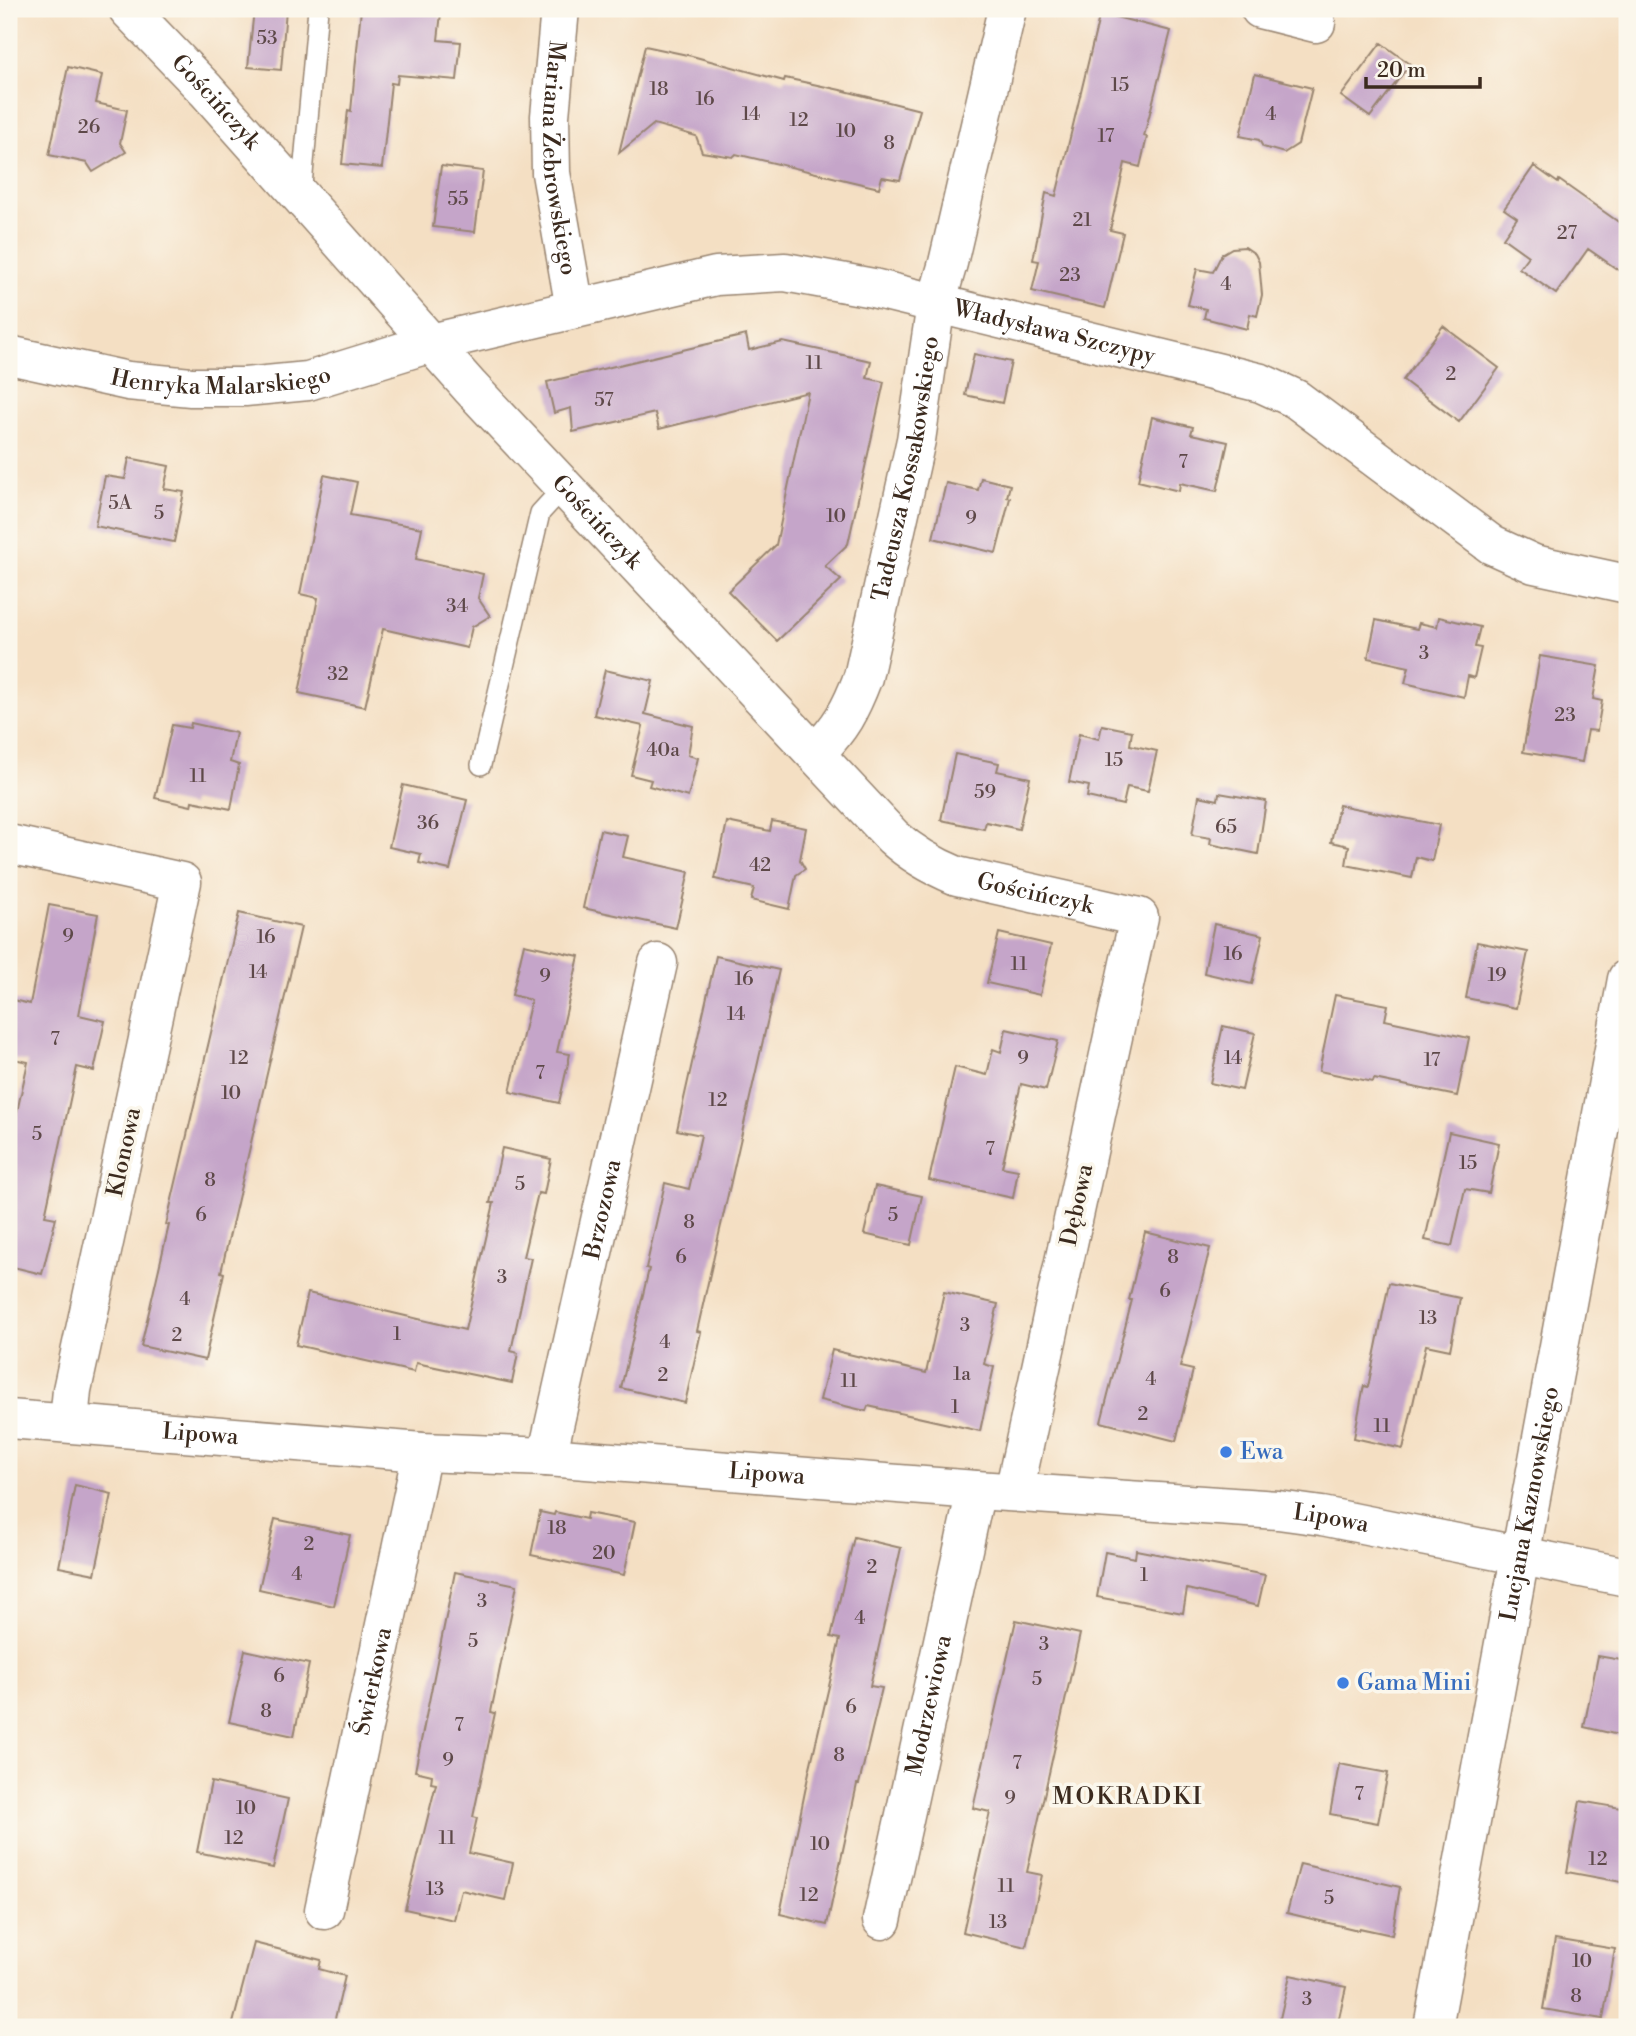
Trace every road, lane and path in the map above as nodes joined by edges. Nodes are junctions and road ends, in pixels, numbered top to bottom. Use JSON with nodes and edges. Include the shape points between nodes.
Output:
{"nodes":[{"id":1,"x":128,"y":9,"type":"edge"},
{"id":2,"x":318,"y":9,"type":"edge"},
{"id":3,"x":560,"y":9,"type":"edge"},
{"id":4,"x":1007,"y":9,"type":"edge"},
{"id":5,"x":1260,"y":9,"type":"edge"},
{"id":6,"x":1316,"y":23,"type":"dead end"},
{"id":7,"x":301,"y":196,"type":"junction"},
{"id":8,"x":936,"y":304,"type":"junction"},
{"id":9,"x":576,"y":309,"type":"junction"},
{"id":10,"x":431,"y":343,"type":"junction"},
{"id":11,"x":9,"y":355,"type":"edge"},
{"id":12,"x":564,"y":487,"type":"junction"},
{"id":13,"x":1627,"y":584,"type":"edge"},
{"id":14,"x":816,"y":753,"type":"junction"},
{"id":15,"x":481,"y":765,"type":"dead end"},
{"id":16,"x":9,"y":844,"type":"edge"},
{"id":17,"x":1139,"y":917,"type":"joint"},
{"id":18,"x":658,"y":963,"type":"dead end"},
{"id":19,"x":1627,"y":979,"type":"edge"},
{"id":20,"x":9,"y":1419,"type":"edge"},
{"id":21,"x":69,"y":1422,"type":"junction"},
{"id":22,"x":422,"y":1452,"type":"junction"},
{"id":23,"x":547,"y":1457,"type":"junction"},
{"id":24,"x":976,"y":1490,"type":"junction"},
{"id":25,"x":1014,"y":1492,"type":"junction"},
{"id":26,"x":1521,"y":1556,"type":"junction"},
{"id":27,"x":1627,"y":1577,"type":"edge"},
{"id":28,"x":324,"y":1910,"type":"dead end"},
{"id":29,"x":882,"y":1920,"type":"dead end"},
{"id":30,"x":1433,"y":2027,"type":"edge"}],
"edges":[{"from":1,"to":7,"type":"street","name":"Gościńczyk"},
{"from":2,"to":7,"type":"lane"},
{"from":3,"to":9,"type":"street","name":"Mariana Żebrowskiego","via":[[550,116],[551,173]]},
{"from":4,"to":8,"type":"street","name":"Tadeusza Kossakowskiego"},
{"from":5,"to":6,"type":"street"},
{"from":7,"to":10,"type":"street","name":"Gościńczyk"},
{"from":8,"to":9,"type":"street","name":"Władysława Szczypy","via":[[785,272],[716,276]]},
{"from":8,"to":13,"type":"street","name":"Władysława Szczypy","via":[[1261,383],[1296,399],[1492,545],[1534,564]]},
{"from":8,"to":14,"type":"street","name":"Tadeusza Kossakowskiego","via":[[916,440],[863,677],[839,729]]},
{"from":9,"to":10,"type":"street","name":"Władysława Szczypy"},
{"from":10,"to":11,"type":"street","name":"Henryka Malarskiego","via":[[308,381],[245,387],[128,381]]},
{"from":10,"to":12,"type":"street","name":"Gościńczyk"},
{"from":12,"to":14,"type":"street","name":"Gościńczyk"},
{"from":12,"to":15,"type":"lane","via":[[540,513]]},
{"from":14,"to":17,"type":"street","name":"Gościńczyk","via":[[893,837],[930,864],[957,876]]},
{"from":16,"to":21,"type":"street","name":"Klonowa","via":[[182,883],[72,1390]]},
{"from":17,"to":25,"type":"street","name":"Dębowa"},
{"from":18,"to":23,"type":"street","name":"Brzozowa"},
{"from":19,"to":26,"type":"street","name":"Lucjana Kaznowskiego"},
{"from":20,"to":21,"type":"street","name":"Lipowa"},
{"from":21,"to":22,"type":"street","name":"Lipowa"},
{"from":22,"to":23,"type":"street","name":"Lipowa"},
{"from":22,"to":28,"type":"street","name":"Świerkowa"},
{"from":23,"to":24,"type":"street","name":"Lipowa"},
{"from":24,"to":25,"type":"street","name":"Lipowa"},
{"from":24,"to":29,"type":"street","name":"Modrzewiowa"},
{"from":25,"to":26,"type":"street","name":"Lipowa","via":[[1279,1510]]},
{"from":26,"to":27,"type":"street","name":"Lipowa"},
{"from":26,"to":30,"type":"street","name":"Lucjana Kaznowskiego"}]}
